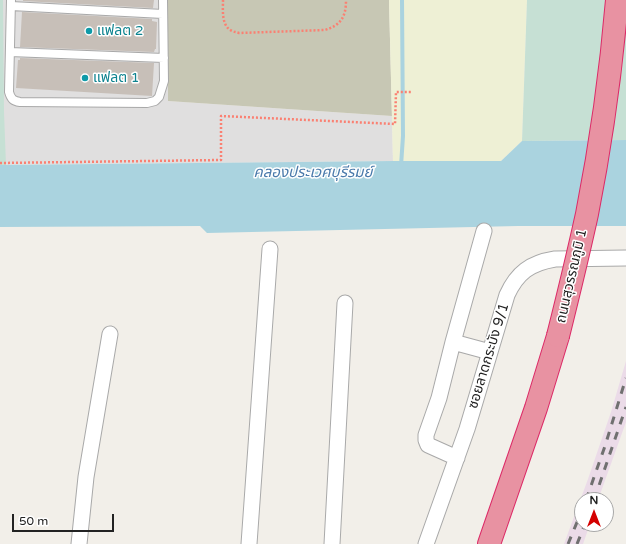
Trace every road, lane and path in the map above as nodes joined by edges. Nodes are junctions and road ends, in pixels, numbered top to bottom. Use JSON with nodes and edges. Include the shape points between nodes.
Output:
{"nodes":[{"id":1,"x":163,"y":0,"type":"edge"},
{"id":2,"x":223,"y":0,"type":"edge"},
{"id":3,"x":346,"y":0,"type":"edge"},
{"id":4,"x":617,"y":0,"type":"edge"},
{"id":5,"x":11,"y":3,"type":"edge"},
{"id":6,"x":163,"y":14,"type":"junction"},
{"id":7,"x":10,"y":52,"type":"junction"},
{"id":8,"x":164,"y":58,"type":"junction"},
{"id":9,"x":412,"y":92,"type":"dead end"},
{"id":10,"x":0,"y":163,"type":"edge"},
{"id":11,"x":484,"y":231,"type":"dead end"},
{"id":12,"x":270,"y":250,"type":"dead end"},
{"id":13,"x":626,"y":258,"type":"edge"},
{"id":14,"x":346,"y":303,"type":"dead end"},
{"id":15,"x":110,"y":334,"type":"dead end"},
{"id":16,"x":453,"y":342,"type":"junction"},
{"id":17,"x":490,"y":352,"type":"junction"},
{"id":18,"x":457,"y":458,"type":"junction"},
{"id":19,"x":79,"y":544,"type":"edge"},
{"id":20,"x":249,"y":544,"type":"edge"},
{"id":21,"x":332,"y":544,"type":"edge"},
{"id":22,"x":426,"y":544,"type":"edge"},
{"id":23,"x":489,"y":544,"type":"edge"}],
"edges":[{"from":1,"to":6,"type":"lane"},
{"from":2,"to":3,"type":"path","via":[[224,20],[231,31],[239,33],[333,28],[343,17]]},
{"from":4,"to":23,"type":"highway","name":"ถนนสุวรรณภูมิ 1","bridge":true,"via":[[609,85],[599,150],[569,291],[536,408]]},
{"from":5,"to":6,"type":"lane"},
{"from":5,"to":7,"type":"lane"},
{"from":6,"to":8,"type":"lane"},
{"from":7,"to":8,"type":"lane"},
{"from":7,"to":8,"type":"lane","via":[[9,92],[12,99],[20,102],[155,101],[159,97],[164,81]]},
{"from":9,"to":10,"type":"path","via":[[396,92],[395,124],[221,116],[221,160]]},
{"from":11,"to":16,"type":"street"},
{"from":12,"to":20,"type":"street"},
{"from":13,"to":17,"type":"street","name":"ซอยลาดกระบัง 9/1","via":[[544,261],[526,269],[517,277],[507,295]]},
{"from":14,"to":21,"type":"street"},
{"from":15,"to":19,"type":"street","via":[[86,477]]},
{"from":16,"to":17,"type":"street"},
{"from":16,"to":18,"type":"street","via":[[440,398],[426,440],[428,445]]},
{"from":17,"to":18,"type":"street","name":"ซอยลาดกระบัง 9/1"},
{"from":18,"to":22,"type":"street","name":"ซอยลาดกระบัง 9/1"}]}
